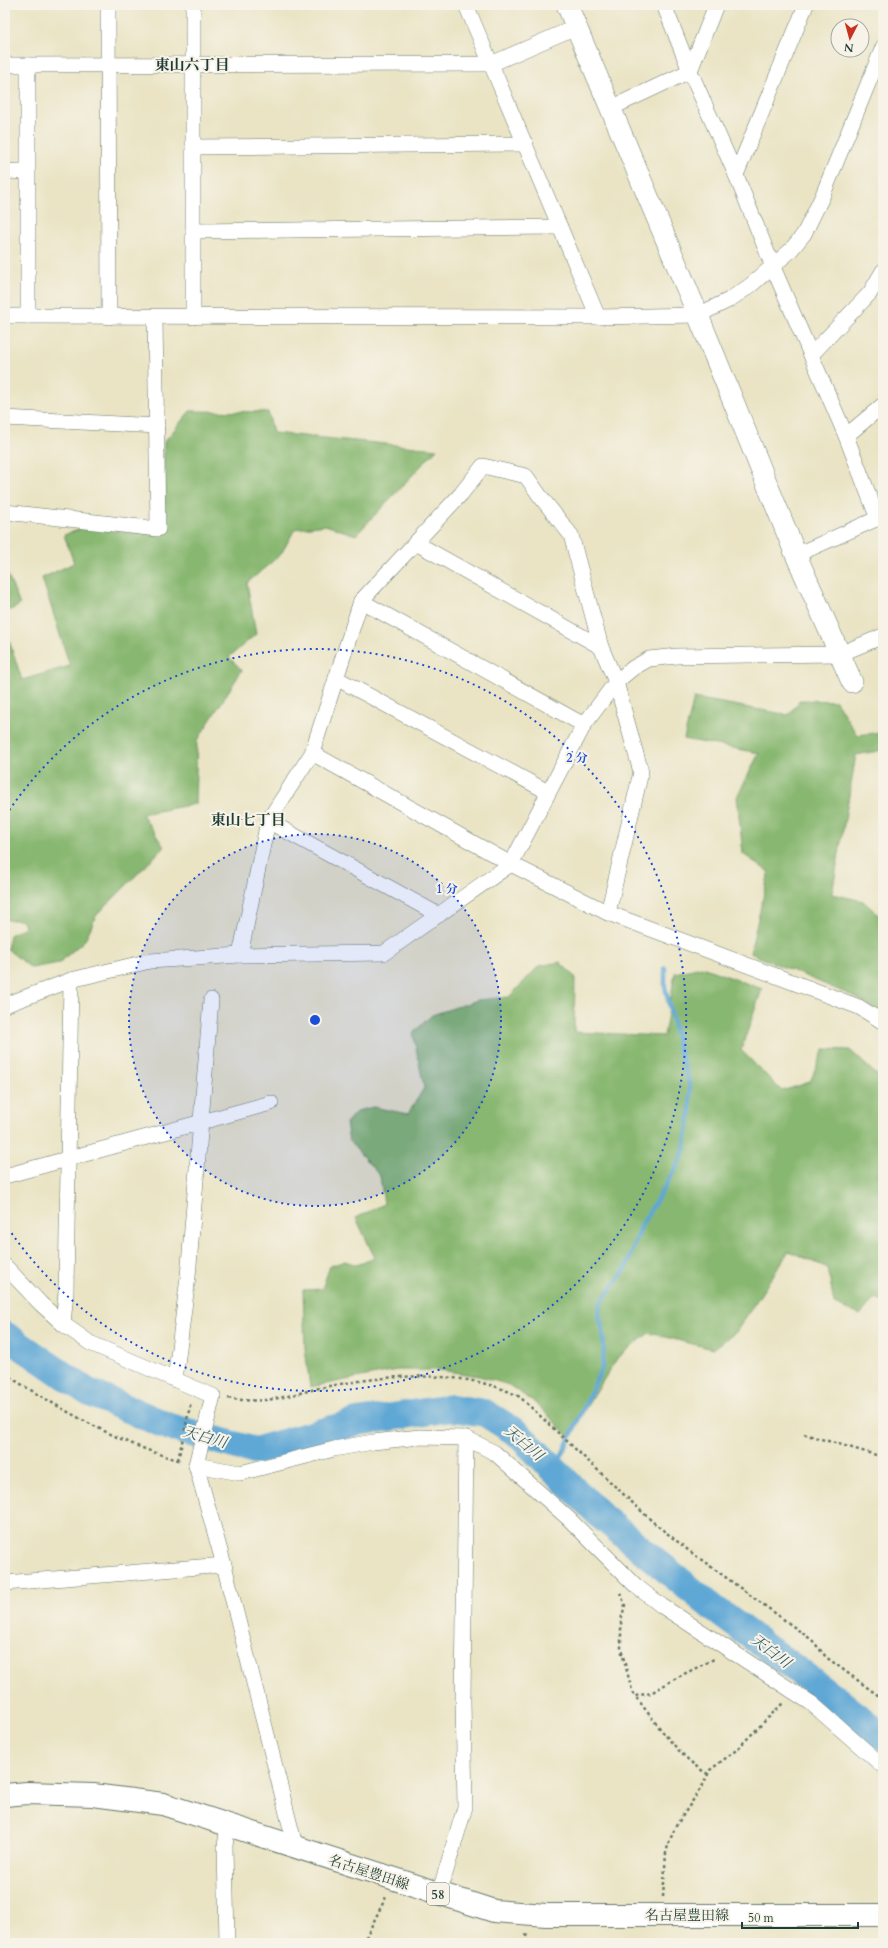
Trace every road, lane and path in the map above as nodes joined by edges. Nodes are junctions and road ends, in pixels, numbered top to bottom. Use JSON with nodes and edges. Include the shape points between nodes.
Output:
{"nodes":[{"id":1,"x":108,"y":5,"type":"edge"},
{"id":2,"x":194,"y":5,"type":"edge"},
{"id":3,"x":466,"y":5,"type":"edge"},
{"id":4,"x":567,"y":5,"type":"edge"},
{"id":5,"x":664,"y":5,"type":"edge"},
{"id":6,"x":716,"y":5,"type":"edge"},
{"id":7,"x":806,"y":5,"type":"edge"},
{"id":8,"x":576,"y":27,"type":"junction"},
{"id":9,"x":882,"y":50,"type":"edge"},
{"id":10,"x":491,"y":64,"type":"junction"},
{"id":11,"x":5,"y":65,"type":"edge"},
{"id":12,"x":28,"y":65,"type":"junction"},
{"id":13,"x":108,"y":65,"type":"junction"},
{"id":14,"x":193,"y":65,"type":"junction"},
{"id":15,"x":690,"y":71,"type":"junction"},
{"id":16,"x":611,"y":108,"type":"junction"},
{"id":17,"x":526,"y":144,"type":"junction"},
{"id":18,"x":193,"y":147,"type":"junction"},
{"id":19,"x":5,"y":171,"type":"edge"},
{"id":20,"x":27,"y":172,"type":"junction"},
{"id":21,"x":736,"y":175,"type":"junction"},
{"id":22,"x":560,"y":228,"type":"junction"},
{"id":23,"x":193,"y":231,"type":"junction"},
{"id":24,"x":773,"y":267,"type":"junction"},
{"id":25,"x":883,"y":270,"type":"edge"},
{"id":26,"x":698,"y":315,"type":"junction"},
{"id":27,"x":5,"y":316,"type":"edge"},
{"id":28,"x":28,"y":316,"type":"junction"},
{"id":29,"x":109,"y":317,"type":"junction"},
{"id":30,"x":155,"y":317,"type":"junction"},
{"id":31,"x":192,"y":317,"type":"junction"},
{"id":32,"x":598,"y":317,"type":"junction"},
{"id":33,"x":811,"y":355,"type":"junction"},
{"id":34,"x":883,"y":405,"type":"edge"},
{"id":35,"x":5,"y":418,"type":"edge"},
{"id":36,"x":157,"y":426,"type":"junction"},
{"id":37,"x":846,"y":436,"type":"junction"},
{"id":38,"x":5,"y":512,"type":"edge"},
{"id":39,"x":880,"y":518,"type":"edge"},
{"id":40,"x":416,"y":543,"type":"junction"},
{"id":41,"x":796,"y":555,"type":"junction"},
{"id":42,"x":361,"y":601,"type":"junction"},
{"id":43,"x":883,"y":636,"type":"edge"},
{"id":44,"x":601,"y":647,"type":"junction"},
{"id":45,"x":840,"y":654,"type":"junction"},
{"id":46,"x":336,"y":678,"type":"junction"},
{"id":47,"x":616,"y":682,"type":"junction"},
{"id":48,"x":852,"y":682,"type":"dead end"},
{"id":49,"x":584,"y":725,"type":"junction"},
{"id":50,"x":312,"y":753,"type":"junction"},
{"id":51,"x":548,"y":792,"type":"junction"},
{"id":52,"x":268,"y":821,"type":"junction"},
{"id":53,"x":511,"y":864,"type":"junction"},
{"id":54,"x":608,"y":914,"type":"junction"},
{"id":55,"x":439,"y":915,"type":"junction"},
{"id":56,"x":240,"y":955,"type":"junction"},
{"id":57,"x":71,"y":980,"type":"junction"},
{"id":58,"x":211,"y":1000,"type":"dead end"},
{"id":59,"x":5,"y":1005,"type":"edge"},
{"id":60,"x":883,"y":1022,"type":"edge"},
{"id":61,"x":271,"y":1102,"type":"dead end"},
{"id":62,"x":203,"y":1120,"type":"junction"},
{"id":63,"x":69,"y":1158,"type":"junction"},
{"id":64,"x":5,"y":1176,"type":"edge"},
{"id":65,"x":5,"y":1266,"type":"edge"},
{"id":66,"x":64,"y":1324,"type":"junction"},
{"id":67,"x":5,"y":1374,"type":"edge"},
{"id":68,"x":175,"y":1380,"type":"junction"},
{"id":69,"x":213,"y":1396,"type":"junction"},
{"id":70,"x":192,"y":1397,"type":"dead end"},
{"id":71,"x":804,"y":1434,"type":"dead end"},
{"id":72,"x":466,"y":1438,"type":"junction"},
{"id":73,"x":883,"y":1457,"type":"edge"},
{"id":74,"x":178,"y":1460,"type":"junction"},
{"id":75,"x":196,"y":1465,"type":"junction"},
{"id":76,"x":224,"y":1565,"type":"junction"},
{"id":77,"x":615,"y":1565,"type":"junction"},
{"id":78,"x":5,"y":1583,"type":"edge"},
{"id":79,"x":727,"y":1648,"type":"junction"},
{"id":80,"x":794,"y":1691,"type":"junction"},
{"id":81,"x":635,"y":1696,"type":"junction"},
{"id":82,"x":883,"y":1699,"type":"edge"},
{"id":83,"x":883,"y":1766,"type":"edge"},
{"id":84,"x":708,"y":1774,"type":"junction"},
{"id":85,"x":5,"y":1795,"type":"edge"},
{"id":86,"x":228,"y":1826,"type":"junction"},
{"id":87,"x":296,"y":1849,"type":"junction"},
{"id":88,"x":394,"y":1880,"type":"junction"},
{"id":89,"x":439,"y":1894,"type":"junction"},
{"id":90,"x":662,"y":1915,"type":"junction"},
{"id":91,"x":883,"y":1916,"type":"edge"},
{"id":92,"x":227,"y":1943,"type":"edge"},
{"id":93,"x":363,"y":1943,"type":"edge"}],
"edges":[{"from":1,"to":13,"type":"street"},
{"from":2,"to":14,"type":"street"},
{"from":3,"to":10,"type":"street"},
{"from":4,"to":8,"type":"street"},
{"from":5,"to":15,"type":"street"},
{"from":6,"to":15,"type":"street"},
{"from":7,"to":21,"type":"street"},
{"from":8,"to":10,"type":"street"},
{"from":8,"to":16,"type":"street"},
{"from":9,"to":24,"type":"street","via":[[812,220],[790,251]]},
{"from":10,"to":14,"type":"street"},
{"from":10,"to":17,"type":"street"},
{"from":11,"to":12,"type":"street"},
{"from":12,"to":13,"type":"street"},
{"from":12,"to":20,"type":"street"},
{"from":13,"to":14,"type":"street"},
{"from":13,"to":29,"type":"street"},
{"from":14,"to":18,"type":"street"},
{"from":15,"to":16,"type":"street"},
{"from":15,"to":21,"type":"street"},
{"from":16,"to":26,"type":"street"},
{"from":17,"to":18,"type":"street"},
{"from":17,"to":22,"type":"street"},
{"from":18,"to":23,"type":"street"},
{"from":19,"to":20,"type":"street"},
{"from":20,"to":28,"type":"street"},
{"from":21,"to":24,"type":"street"},
{"from":22,"to":23,"type":"street"},
{"from":22,"to":32,"type":"street"},
{"from":23,"to":31,"type":"street"},
{"from":24,"to":26,"type":"street","via":[[729,300]]},
{"from":24,"to":33,"type":"street"},
{"from":25,"to":33,"type":"street","via":[[870,293]]},
{"from":26,"to":32,"type":"street"},
{"from":26,"to":41,"type":"street"},
{"from":27,"to":28,"type":"street"},
{"from":28,"to":29,"type":"street"},
{"from":29,"to":30,"type":"street"},
{"from":30,"to":31,"type":"street"},
{"from":30,"to":36,"type":"street"},
{"from":31,"to":32,"type":"street"},
{"from":33,"to":37,"type":"street"},
{"from":34,"to":37,"type":"street"},
{"from":35,"to":36,"type":"street"},
{"from":36,"to":38,"type":"street","via":[[158,529]]},
{"from":37,"to":39,"type":"street"},
{"from":39,"to":41,"type":"street"},
{"from":40,"to":42,"type":"street"},
{"from":40,"to":44,"type":"street"},
{"from":40,"to":44,"type":"street","via":[[483,466],[526,476],[571,535]]},
{"from":41,"to":45,"type":"street"},
{"from":42,"to":46,"type":"street"},
{"from":42,"to":49,"type":"street"},
{"from":43,"to":45,"type":"street"},
{"from":44,"to":47,"type":"street"},
{"from":45,"to":47,"type":"street","via":[[677,656],[649,659]]},
{"from":45,"to":48,"type":"street"},
{"from":46,"to":50,"type":"street"},
{"from":46,"to":51,"type":"street"},
{"from":47,"to":49,"type":"street"},
{"from":47,"to":54,"type":"street","via":[[641,772]]},
{"from":49,"to":51,"type":"street"},
{"from":50,"to":52,"type":"street"},
{"from":50,"to":53,"type":"street"},
{"from":51,"to":53,"type":"street"},
{"from":52,"to":55,"type":"street"},
{"from":52,"to":56,"type":"street"},
{"from":53,"to":54,"type":"street"},
{"from":53,"to":55,"type":"street"},
{"from":54,"to":60,"type":"street","via":[[859,1008]]},
{"from":55,"to":56,"type":"street","via":[[384,953]]},
{"from":56,"to":57,"type":"street","via":[[150,961]]},
{"from":57,"to":59,"type":"street"},
{"from":57,"to":63,"type":"street"},
{"from":58,"to":62,"type":"street"},
{"from":61,"to":62,"type":"street"},
{"from":62,"to":63,"type":"street"},
{"from":62,"to":68,"type":"street"},
{"from":63,"to":64,"type":"street"},
{"from":63,"to":66,"type":"street"},
{"from":65,"to":66,"type":"street"},
{"from":66,"to":68,"type":"street","via":[[90,1343]]},
{"from":67,"to":74,"type":"path","via":[[98,1427]]},
{"from":68,"to":69,"type":"street"},
{"from":69,"to":75,"type":"street"},
{"from":69,"to":82,"type":"path","via":[[242,1401],[270,1401],[320,1388],[377,1379],[445,1377],[477,1381],[507,1390],[520,1397],[653,1522],[812,1640],[826,1657]]},
{"from":70,"to":74,"type":"path"},
{"from":71,"to":73,"type":"path"},
{"from":72,"to":75,"type":"street","via":[[420,1436],[379,1441],[334,1449],[240,1473]]},
{"from":72,"to":77,"type":"street","via":[[495,1453]]},
{"from":72,"to":89,"type":"street","via":[[463,1701],[465,1807]]},
{"from":74,"to":75,"type":"path"},
{"from":75,"to":76,"type":"street"},
{"from":76,"to":78,"type":"street"},
{"from":76,"to":87,"type":"street"},
{"from":77,"to":79,"type":"street","via":[[636,1586],[662,1606]]},
{"from":77,"to":81,"type":"path","via":[[615,1580],[625,1605],[621,1620],[621,1649]]},
{"from":79,"to":80,"type":"street"},
{"from":79,"to":81,"type":"path","via":[[718,1657],[651,1693]]},
{"from":80,"to":83,"type":"street"},
{"from":80,"to":84,"type":"path"},
{"from":81,"to":84,"type":"path","via":[[665,1734],[699,1769]]},
{"from":84,"to":90,"type":"path","via":[[669,1842]]},
{"from":85,"to":86,"type":"main road","name":"名古屋豊田線","number":"58","via":[[93,1795],[163,1804]]},
{"from":86,"to":87,"type":"main road","name":"名古屋豊田線","number":"58"},
{"from":86,"to":92,"type":"street","via":[[225,1846]]},
{"from":87,"to":88,"type":"main road","name":"名古屋豊田線","number":"58"},
{"from":88,"to":89,"type":"main road","name":"名古屋豊田線","number":"58"},
{"from":88,"to":93,"type":"path"},
{"from":89,"to":90,"type":"main road","name":"名古屋豊田線","number":"58","via":[[494,1911],[546,1915]]},
{"from":90,"to":91,"type":"main road","name":"名古屋豊田線","number":"58"}]}
